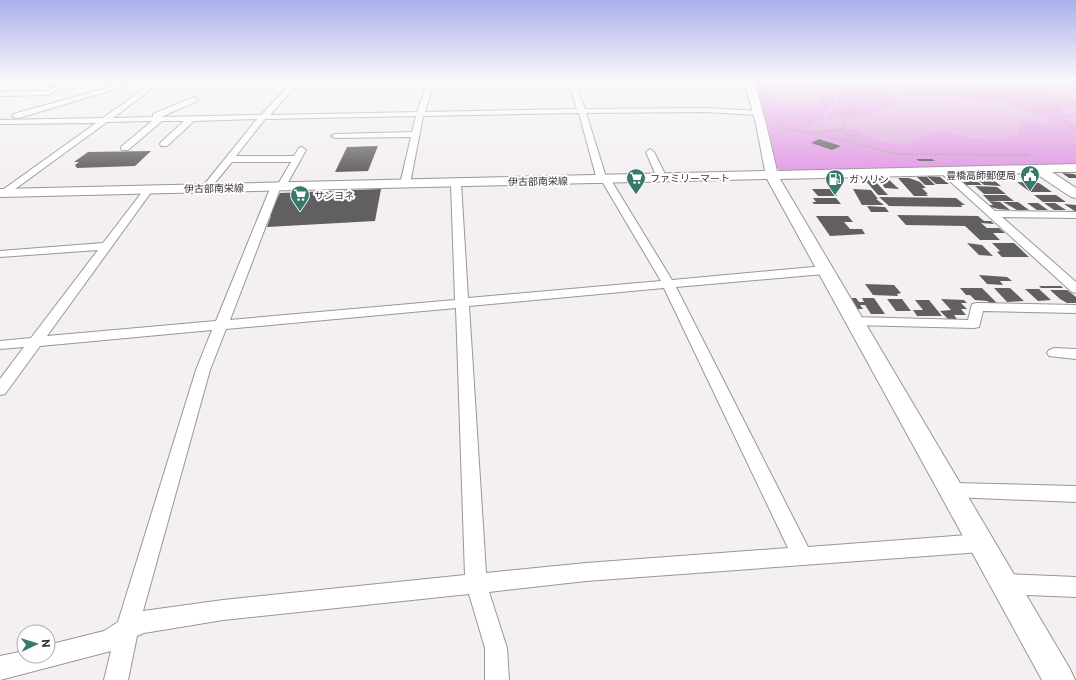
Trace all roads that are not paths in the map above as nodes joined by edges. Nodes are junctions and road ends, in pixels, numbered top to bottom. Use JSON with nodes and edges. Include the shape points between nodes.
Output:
{"nodes":[{"id":1,"x":29,"y":113,"type":"edge"},
{"id":2,"x":114,"y":113,"type":"edge"},
{"id":3,"x":164,"y":113,"type":"edge"},
{"id":4,"x":267,"y":113,"type":"edge"},
{"id":5,"x":488,"y":113,"type":"edge"},
{"id":6,"x":583,"y":113,"type":"edge"},
{"id":7,"x":724,"y":113,"type":"edge"},
{"id":8,"x":762,"y":113,"type":"edge"},
{"id":9,"x":420,"y":114,"type":"junction"},
{"id":10,"x":263,"y":117,"type":"junction"},
{"id":11,"x":192,"y":118,"type":"junction"},
{"id":12,"x":150,"y":119,"type":"junction"},
{"id":13,"x":160,"y":119,"type":"junction"},
{"id":14,"x":764,"y":119,"type":"junction"},
{"id":15,"x":104,"y":120,"type":"junction"},
{"id":16,"x":0,"y":121,"type":"edge"},
{"id":17,"x":415,"y":134,"type":"junction"},
{"id":18,"x":335,"y":136,"type":"dead end"},
{"id":19,"x":164,"y":144,"type":"dead end"},
{"id":20,"x":125,"y":148,"type":"dead end"},
{"id":21,"x":302,"y":150,"type":"dead end"},
{"id":22,"x":650,"y":152,"type":"dead end"},
{"id":23,"x":229,"y":159,"type":"junction"},
{"id":24,"x":297,"y":159,"type":"junction"},
{"id":25,"x":1076,"y":168,"type":"edge"},
{"id":26,"x":1038,"y":169,"type":"junction"},
{"id":27,"x":945,"y":172,"type":"junction"},
{"id":28,"x":772,"y":176,"type":"junction"},
{"id":29,"x":662,"y":178,"type":"junction"},
{"id":30,"x":604,"y":180,"type":"junction"},
{"id":31,"x":456,"y":183,"type":"junction"},
{"id":32,"x":405,"y":184,"type":"junction"},
{"id":33,"x":278,"y":186,"type":"junction"},
{"id":34,"x":206,"y":188,"type":"junction"},
{"id":35,"x":149,"y":189,"type":"junction"},
{"id":36,"x":1073,"y":190,"type":"edge"},
{"id":37,"x":2,"y":193,"type":"edge"},
{"id":38,"x":993,"y":214,"type":"junction"},
{"id":39,"x":1076,"y":215,"type":"edge"},
{"id":40,"x":107,"y":246,"type":"junction"},
{"id":41,"x":0,"y":254,"type":"edge"},
{"id":42,"x":824,"y":270,"type":"junction"},
{"id":43,"x":668,"y":283,"type":"junction"},
{"id":44,"x":1076,"y":289,"type":"edge"},
{"id":45,"x":463,"y":302,"type":"junction"},
{"id":46,"x":1076,"y":309,"type":"edge"},
{"id":47,"x":854,"y":321,"type":"junction"},
{"id":48,"x":220,"y":325,"type":"junction"},
{"id":49,"x":36,"y":342,"type":"junction"},
{"id":50,"x":0,"y":345,"type":"edge"},
{"id":51,"x":1054,"y":353,"type":"dead end"},
{"id":52,"x":1076,"y":354,"type":"edge"},
{"id":53,"x":0,"y":390,"type":"edge"},
{"id":54,"x":952,"y":490,"type":"junction"},
{"id":55,"x":1076,"y":494,"type":"edge"},
{"id":56,"x":981,"y":543,"type":"junction"},
{"id":57,"x":802,"y":556,"type":"junction"},
{"id":58,"x":476,"y":583,"type":"junction"},
{"id":59,"x":1005,"y":584,"type":"junction"},
{"id":60,"x":1076,"y":586,"type":"edge"},
{"id":61,"x":127,"y":628,"type":"junction"},
{"id":62,"x":0,"y":668,"type":"edge"},
{"id":63,"x":116,"y":680,"type":"edge"},
{"id":64,"x":497,"y":680,"type":"edge"},
{"id":65,"x":1059,"y":680,"type":"edge"}],
"edges":[{"from":1,"to":16,"type":"street"},
{"from":2,"to":15,"type":"street"},
{"from":3,"to":12,"type":"street"},
{"from":4,"to":10,"type":"street"},
{"from":5,"to":9,"type":"street"},
{"from":6,"to":30,"type":"street"},
{"from":7,"to":14,"type":"street"},
{"from":8,"to":14,"type":"main road"},
{"from":9,"to":10,"type":"street"},
{"from":9,"to":17,"type":"street"},
{"from":10,"to":11,"type":"street"},
{"from":10,"to":23,"type":"street"},
{"from":11,"to":13,"type":"street"},
{"from":11,"to":19,"type":"street"},
{"from":12,"to":13,"type":"street"},
{"from":12,"to":15,"type":"street"},
{"from":13,"to":20,"type":"street"},
{"from":14,"to":28,"type":"main road"},
{"from":15,"to":16,"type":"street"},
{"from":15,"to":37,"type":"street"},
{"from":17,"to":18,"type":"street"},
{"from":17,"to":32,"type":"street"},
{"from":21,"to":24,"type":"street"},
{"from":22,"to":29,"type":"street"},
{"from":23,"to":24,"type":"street"},
{"from":23,"to":34,"type":"street"},
{"from":24,"to":33,"type":"street"},
{"from":25,"to":26,"type":"main road","name":"伊古部南栄線"},
{"from":26,"to":27,"type":"main road","name":"伊古部南栄線"},
{"from":26,"to":36,"type":"main road"},
{"from":27,"to":28,"type":"main road","name":"伊古部南栄線"},
{"from":27,"to":38,"type":"street"},
{"from":28,"to":29,"type":"main road","name":"伊古部南栄線"},
{"from":28,"to":42,"type":"main road"},
{"from":29,"to":30,"type":"main road","name":"伊古部南栄線"},
{"from":30,"to":31,"type":"main road","name":"伊古部南栄線"},
{"from":30,"to":43,"type":"street"},
{"from":31,"to":32,"type":"main road","name":"伊古部南栄線"},
{"from":31,"to":45,"type":"street"},
{"from":32,"to":33,"type":"main road","name":"伊古部南栄線"},
{"from":33,"to":34,"type":"main road","name":"伊古部南栄線"},
{"from":33,"to":48,"type":"street"},
{"from":34,"to":35,"type":"main road","name":"伊古部南栄線"},
{"from":35,"to":37,"type":"main road","name":"伊古部南栄線"},
{"from":35,"to":40,"type":"street"},
{"from":38,"to":39,"type":"street"},
{"from":38,"to":44,"type":"street"},
{"from":40,"to":41,"type":"street"},
{"from":40,"to":49,"type":"street"},
{"from":42,"to":43,"type":"street"},
{"from":42,"to":47,"type":"main road"},
{"from":43,"to":45,"type":"street"},
{"from":43,"to":57,"type":"street"},
{"from":45,"to":48,"type":"street"},
{"from":45,"to":58,"type":"street"},
{"from":46,"to":47,"type":"street","via":[[977,307],[974,324]]},
{"from":47,"to":54,"type":"main road"},
{"from":48,"to":49,"type":"street"},
{"from":48,"to":61,"type":"street","via":[[203,370]]},
{"from":49,"to":50,"type":"street"},
{"from":49,"to":53,"type":"street"},
{"from":51,"to":52,"type":"street"},
{"from":54,"to":55,"type":"street"},
{"from":54,"to":56,"type":"main road"},
{"from":56,"to":57,"type":"street"},
{"from":56,"to":59,"type":"main road"},
{"from":57,"to":58,"type":"street"},
{"from":58,"to":61,"type":"street","via":[[223,610],[142,622]]},
{"from":58,"to":64,"type":"street","via":[[496,648]]},
{"from":59,"to":60,"type":"street"},
{"from":59,"to":65,"type":"main road"},
{"from":61,"to":62,"type":"street","via":[[109,641]]},
{"from":61,"to":63,"type":"street"}]}
